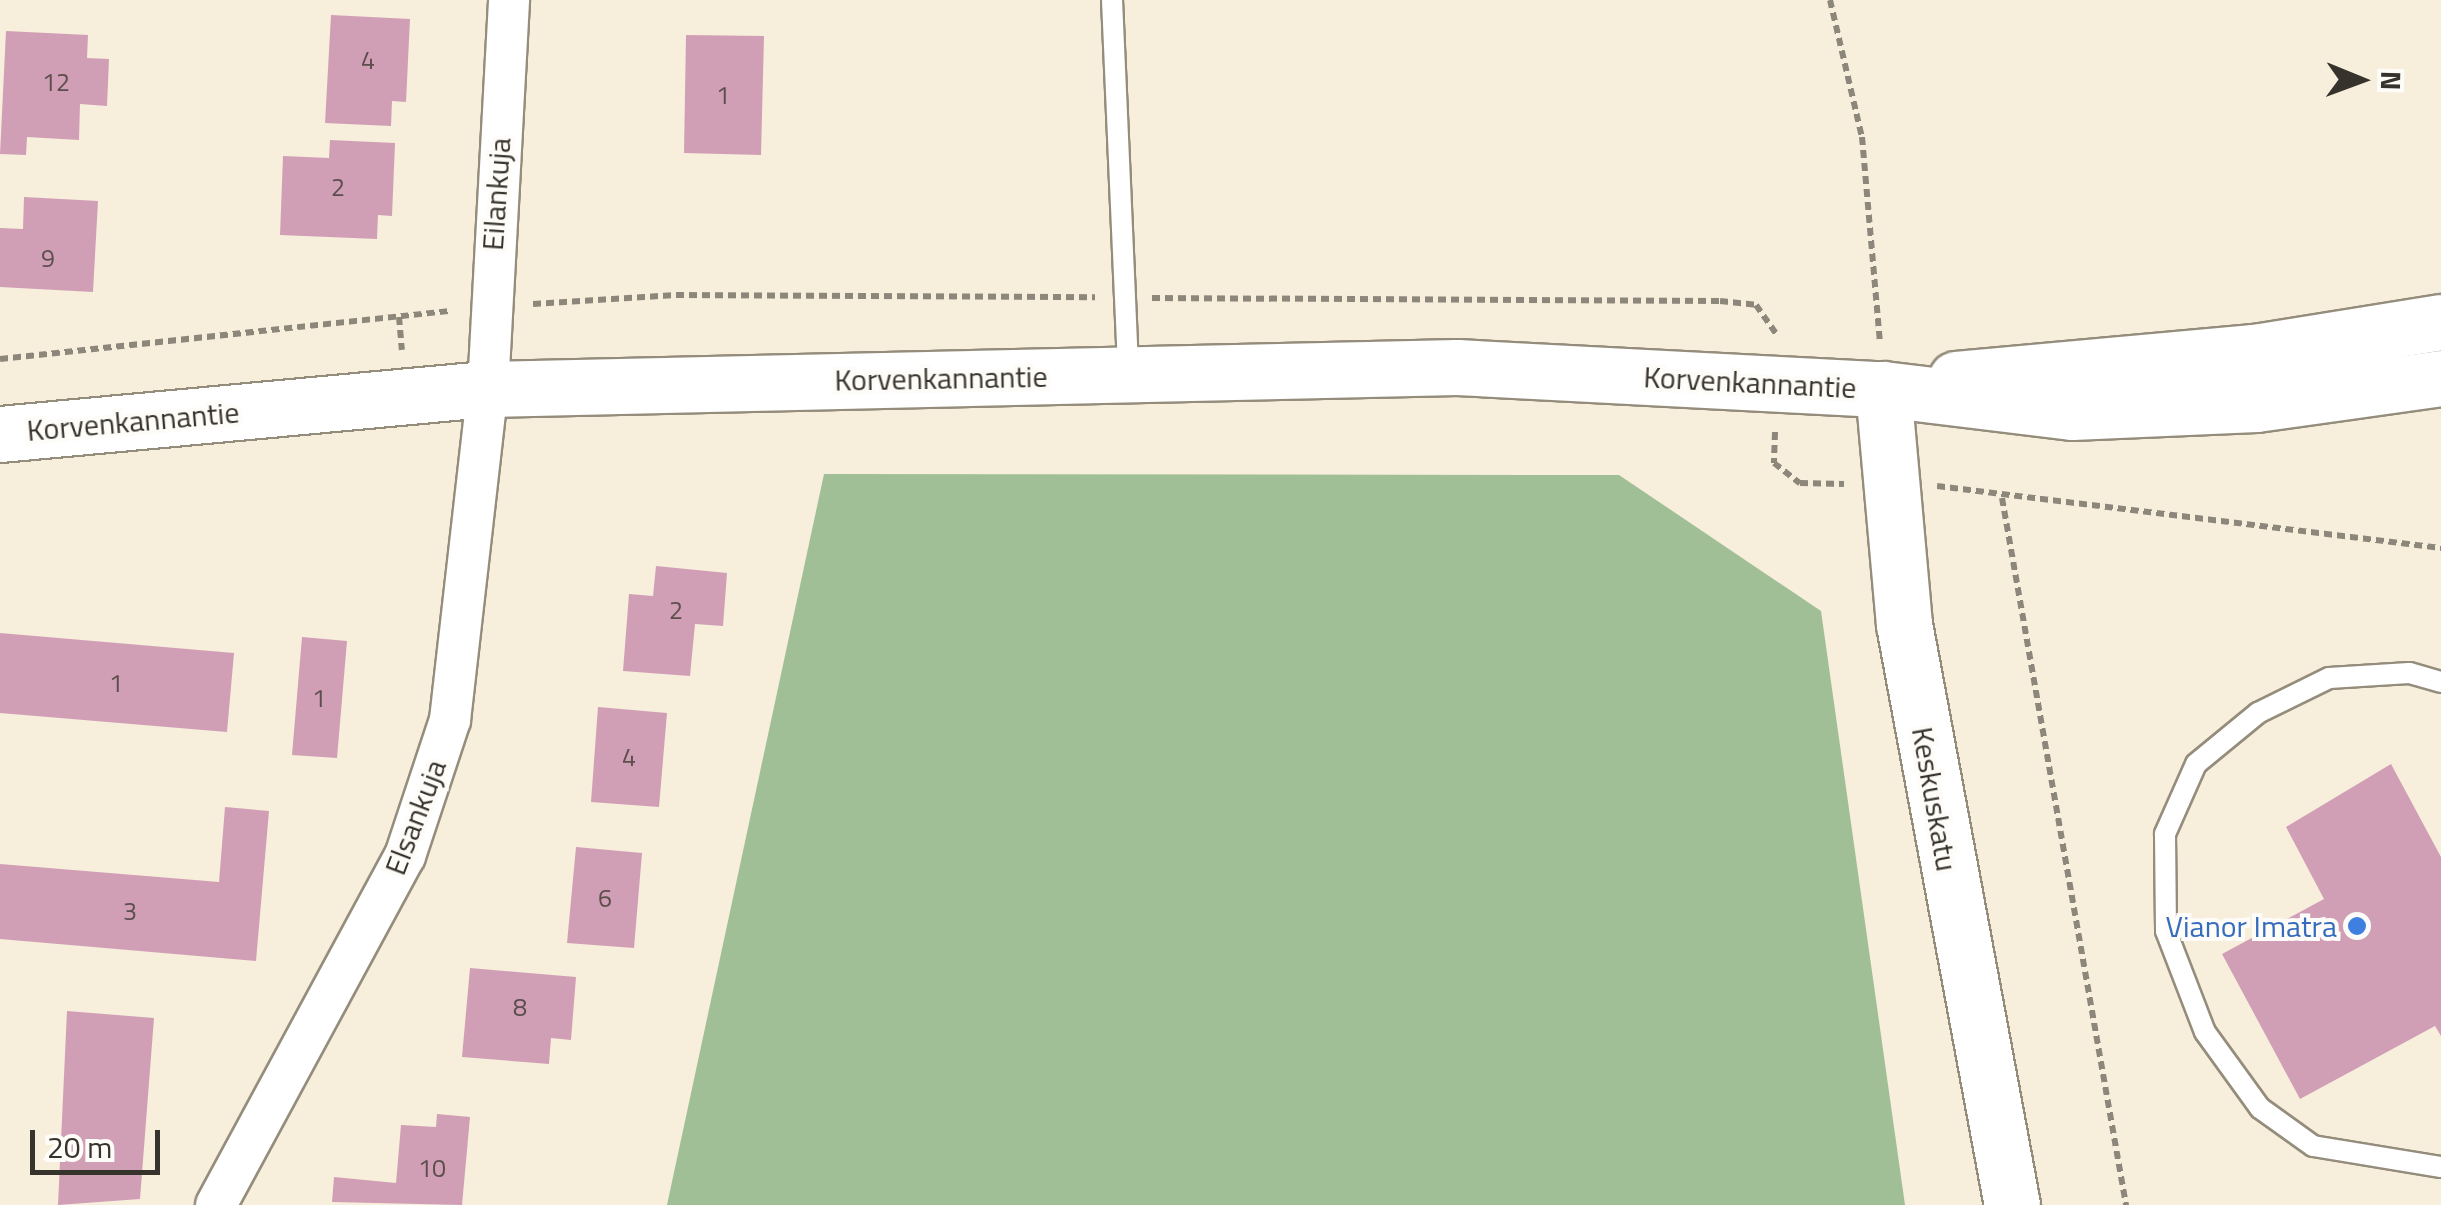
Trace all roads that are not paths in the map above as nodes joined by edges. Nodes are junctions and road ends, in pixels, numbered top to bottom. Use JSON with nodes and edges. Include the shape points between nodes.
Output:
{"nodes":[{"id":1,"x":509,"y":0,"type":"edge"},
{"id":2,"x":1112,"y":0,"type":"edge"},
{"id":3,"x":2441,"y":322,"type":"edge"},
{"id":4,"x":1128,"y":374,"type":"junction"},
{"id":5,"x":2441,"y":378,"type":"edge"},
{"id":6,"x":488,"y":389,"type":"junction"},
{"id":7,"x":1883,"y":389,"type":"junction"},
{"id":8,"x":0,"y":434,"type":"edge"},
{"id":9,"x":2441,"y":682,"type":"edge"},
{"id":10,"x":2441,"y":1168,"type":"edge"},
{"id":11,"x":216,"y":1205,"type":"edge"},
{"id":12,"x":2012,"y":1205,"type":"edge"}],
"edges":[{"from":1,"to":6,"type":"street","name":"Eilankuja"},
{"from":2,"to":4,"type":"lane"},
{"from":3,"to":7,"type":"main road","name":"Korvenkannantie"},
{"from":4,"to":6,"type":"main road","name":"Korvenkannantie"},
{"from":4,"to":7,"type":"main road","name":"Korvenkannantie","via":[[1457,366]]},
{"from":5,"to":7,"type":"main road","name":"Korvenkannantie","via":[[2256,404],[2072,412]]},
{"from":6,"to":8,"type":"main road","name":"Korvenkannantie"},
{"from":6,"to":11,"type":"street","name":"Elsankuja","via":[[450,720],[405,856]]},
{"from":7,"to":12,"type":"main road","name":"Keskuskatu","via":[[1904,624]]},
{"from":9,"to":10,"type":"lane","via":[[2409,673],[2329,678],[2258,713],[2196,764],[2165,834],[2166,931],[2205,1032],[2260,1108],[2313,1146]]}]}
